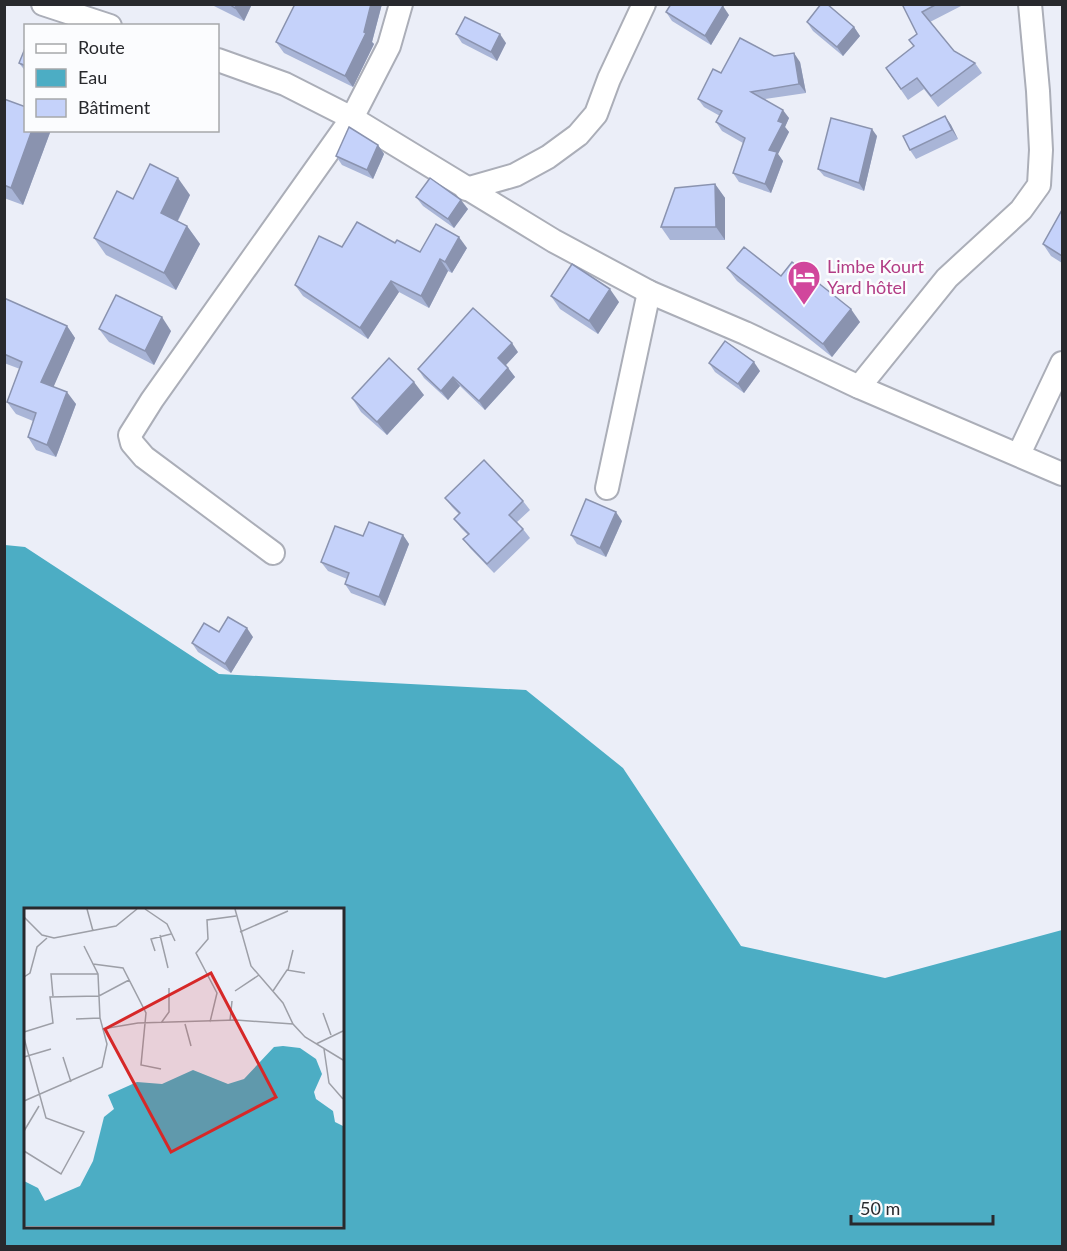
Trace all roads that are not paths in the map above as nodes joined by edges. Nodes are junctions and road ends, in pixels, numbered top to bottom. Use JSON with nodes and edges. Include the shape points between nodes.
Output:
{"nodes":[{"id":1,"x":43,"y":4,"type":"edge"},
{"id":2,"x":401,"y":4,"type":"edge"},
{"id":3,"x":644,"y":4,"type":"edge"},
{"id":4,"x":1030,"y":4,"type":"edge"},
{"id":5,"x":104,"y":24,"type":"edge"},
{"id":6,"x":219,"y":60,"type":"edge"},
{"id":7,"x":352,"y":118,"type":"junction"},
{"id":8,"x":466,"y":189,"type":"junction"},
{"id":9,"x":649,"y":292,"type":"junction"},
{"id":10,"x":1062,"y":363,"type":"edge"},
{"id":11,"x":858,"y":387,"type":"junction"},
{"id":12,"x":1019,"y":454,"type":"junction"},
{"id":13,"x":1062,"y":474,"type":"edge"},
{"id":14,"x":607,"y":488,"type":"dead end"},
{"id":15,"x":273,"y":553,"type":"dead end"}],
"edges":[{"from":1,"to":5,"type":"street"},
{"from":2,"to":7,"type":"street","via":[[390,46]]},
{"from":3,"to":8,"type":"street","via":[[596,114],[578,135],[515,175]]},
{"from":4,"to":11,"type":"street","via":[[1041,138],[1039,185],[1021,210],[947,278]]},
{"from":6,"to":7,"type":"street","via":[[285,84]]},
{"from":7,"to":8,"type":"street"},
{"from":7,"to":15,"type":"street","via":[[130,435],[144,457]]},
{"from":8,"to":9,"type":"street"},
{"from":9,"to":11,"type":"street"},
{"from":9,"to":14,"type":"street"},
{"from":10,"to":12,"type":"street"},
{"from":11,"to":12,"type":"street"},
{"from":12,"to":13,"type":"street"}]}
